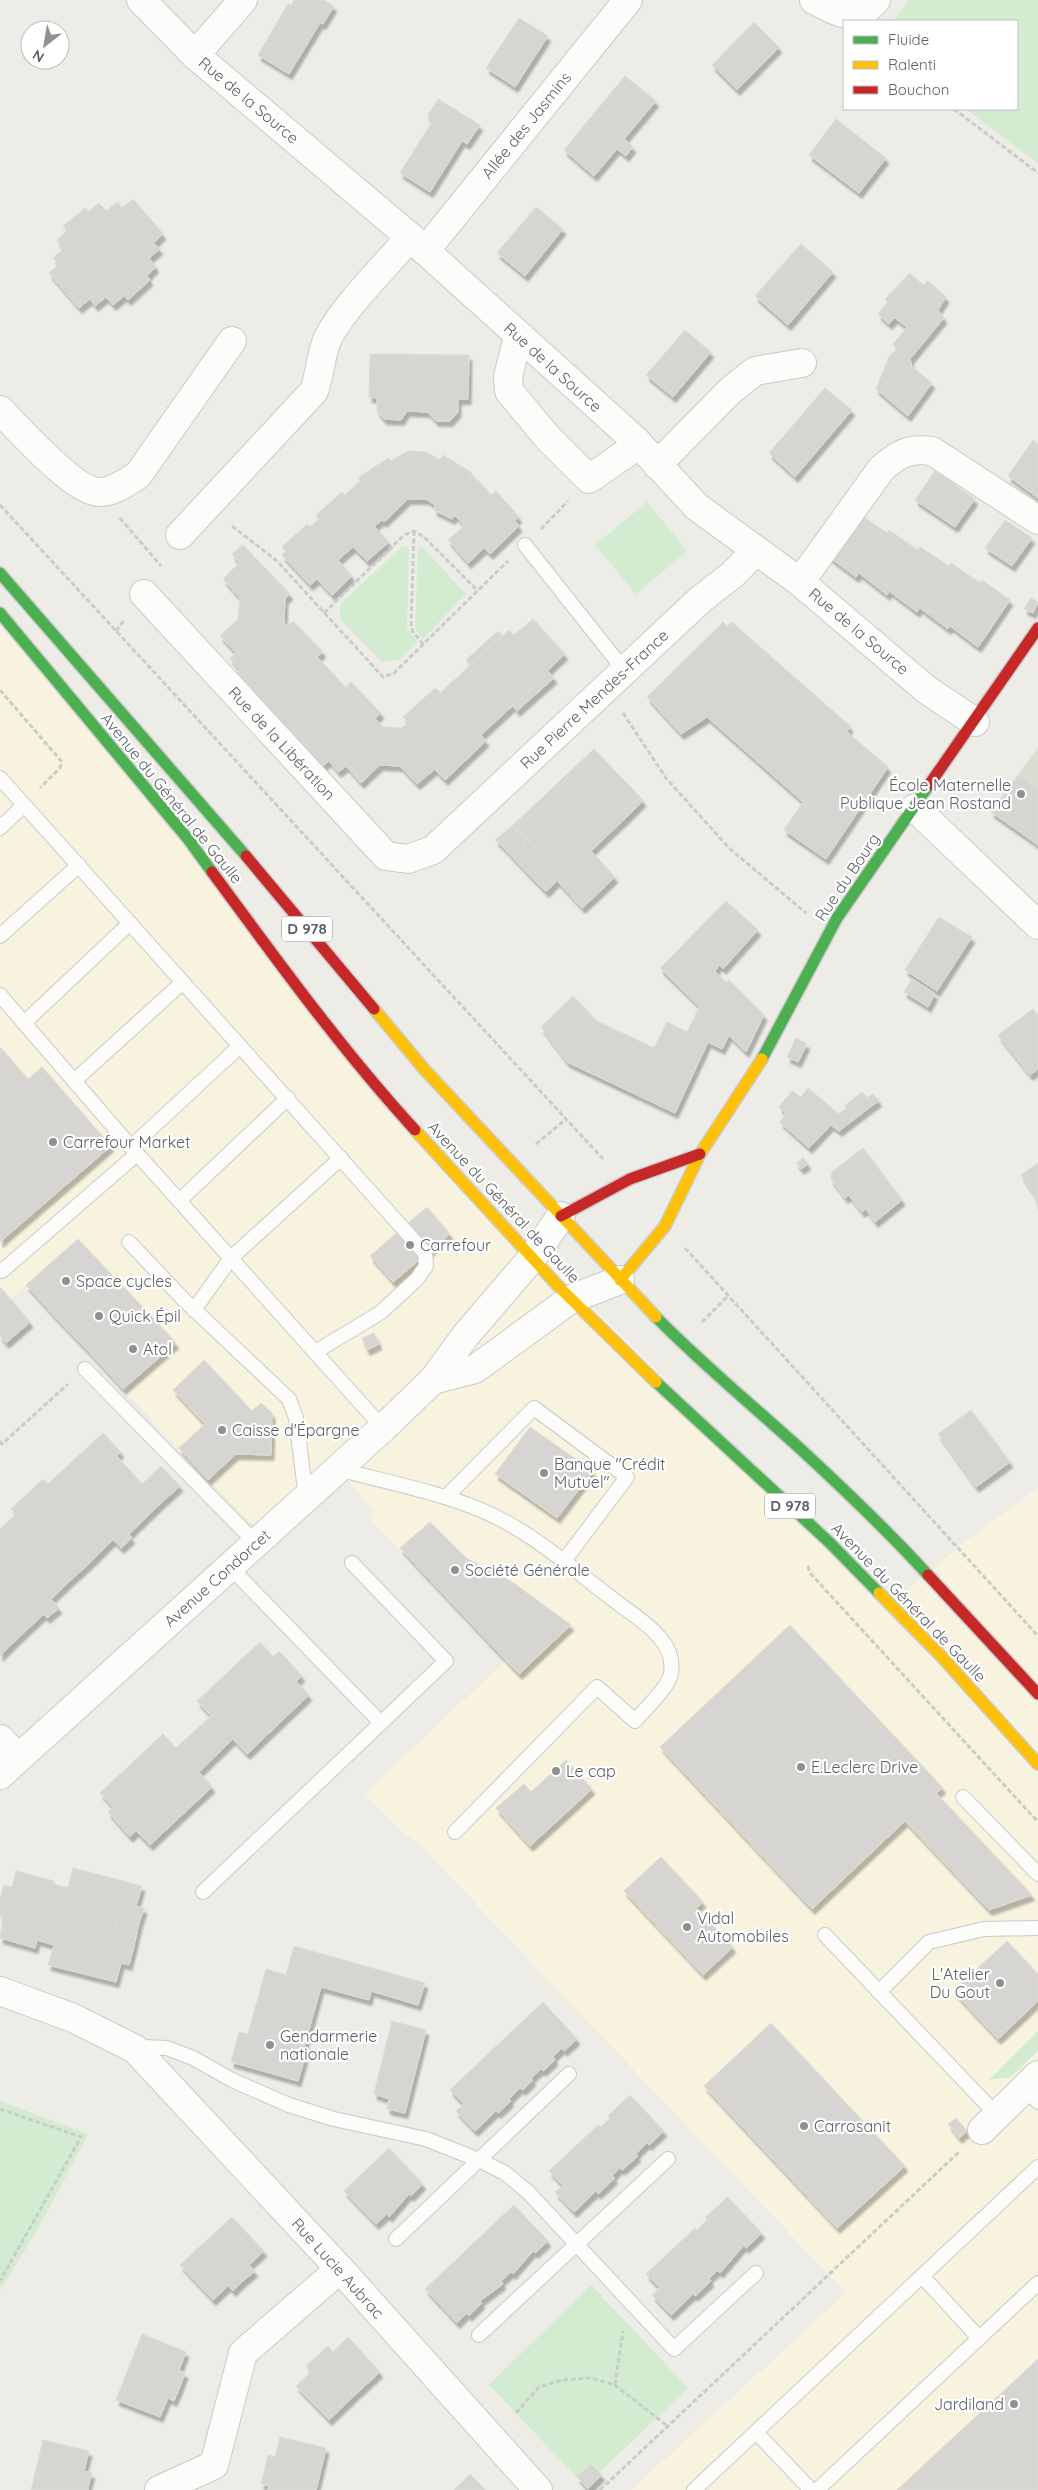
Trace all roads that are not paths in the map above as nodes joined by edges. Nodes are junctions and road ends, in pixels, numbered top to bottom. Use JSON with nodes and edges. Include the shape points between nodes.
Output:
{"nodes":[{"id":1,"x":141,"y":0,"type":"edge"},
{"id":2,"x":243,"y":0,"type":"edge"},
{"id":3,"x":628,"y":0,"type":"edge"},
{"id":4,"x":814,"y":0,"type":"edge"},
{"id":5,"x":876,"y":0,"type":"edge"},
{"id":6,"x":195,"y":55,"type":"junction"},
{"id":7,"x":417,"y":244,"type":"junction"},
{"id":8,"x":518,"y":336,"type":"junction"},
{"id":9,"x":232,"y":340,"type":"dead end"},
{"id":10,"x":802,"y":363,"type":"dead end"},
{"id":11,"x":0,"y":410,"type":"edge"},
{"id":12,"x":635,"y":440,"type":"junction"},
{"id":13,"x":658,"y":465,"type":"junction"},
{"id":14,"x":1038,"y":520,"type":"edge"},
{"id":15,"x":180,"y":535,"type":"dead end"},
{"id":16,"x":525,"y":545,"type":"road end"},
{"id":17,"x":756,"y":551,"type":"junction"},
{"id":18,"x":0,"y":572,"type":"edge"},
{"id":19,"x":800,"y":582,"type":"junction"},
{"id":20,"x":144,"y":594,"type":"dead end"},
{"id":21,"x":0,"y":614,"type":"edge"},
{"id":22,"x":1038,"y":628,"type":"edge"},
{"id":23,"x":615,"y":678,"type":"junction"},
{"id":24,"x":975,"y":722,"type":"junction"},
{"id":25,"x":0,"y":778,"type":"edge"},
{"id":26,"x":24,"y":805,"type":"junction"},
{"id":27,"x":915,"y":808,"type":"junction"},
{"id":28,"x":0,"y":828,"type":"edge"},
{"id":29,"x":433,"y":850,"type":"joint"},
{"id":30,"x":79,"y":865,"type":"junction"},
{"id":31,"x":130,"y":923,"type":"junction"},
{"id":32,"x":1038,"y":925,"type":"edge"},
{"id":33,"x":0,"y":936,"type":"edge"},
{"id":34,"x":183,"y":982,"type":"junction"},
{"id":35,"x":0,"y":995,"type":"edge"},
{"id":36,"x":24,"y":1023,"type":"junction"},
{"id":37,"x":240,"y":1046,"type":"junction"},
{"id":38,"x":74,"y":1081,"type":"junction"},
{"id":39,"x":288,"y":1098,"type":"junction"},
{"id":40,"x":134,"y":1150,"type":"junction"},
{"id":41,"x":700,"y":1154,"type":"junction"},
{"id":42,"x":342,"y":1158,"type":"junction"},
{"id":43,"x":179,"y":1200,"type":"junction"},
{"id":44,"x":561,"y":1216,"type":"junction"},
{"id":45,"x":129,"y":1242,"type":"dead end"},
{"id":46,"x":231,"y":1258,"type":"junction"},
{"id":47,"x":532,"y":1258,"type":"junction"},
{"id":48,"x":2,"y":1271,"type":"dead end"},
{"id":49,"x":620,"y":1280,"type":"junction"},
{"id":50,"x":571,"y":1299,"type":"junction"},
{"id":51,"x":194,"y":1310,"type":"junction"},
{"id":52,"x":315,"y":1352,"type":"junction"},
{"id":53,"x":85,"y":1369,"type":"road end"},
{"id":54,"x":433,"y":1380,"type":"junction"},
{"id":55,"x":383,"y":1428,"type":"junction"},
{"id":56,"x":338,"y":1469,"type":"junction"},
{"id":57,"x":446,"y":1497,"type":"junction"},
{"id":58,"x":306,"y":1498,"type":"junction"},
{"id":59,"x":256,"y":1543,"type":"junction"},
{"id":60,"x":564,"y":1561,"type":"junction"},
{"id":61,"x":352,"y":1563,"type":"dead end"},
{"id":62,"x":230,"y":1567,"type":"junction"},
{"id":63,"x":1038,"y":1694,"type":"edge"},
{"id":64,"x":381,"y":1723,"type":"junction"},
{"id":65,"x":6,"y":1757,"type":"edge"},
{"id":66,"x":1038,"y":1764,"type":"edge"},
{"id":67,"x":963,"y":1797,"type":"dead end"},
{"id":68,"x":455,"y":1832,"type":"dead end"},
{"id":69,"x":1038,"y":1874,"type":"edge"},
{"id":70,"x":203,"y":1892,"type":"dead end"},
{"id":71,"x":1038,"y":1928,"type":"edge"},
{"id":72,"x":825,"y":1935,"type":"dead end"},
{"id":73,"x":0,"y":1991,"type":"edge"},
{"id":74,"x":880,"y":1992,"type":"junction"},
{"id":75,"x":135,"y":2049,"type":"junction"},
{"id":76,"x":569,"y":2074,"type":"dead end"},
{"id":77,"x":1034,"y":2089,"type":"edge"},
{"id":78,"x":989,"y":2123,"type":"joint"},
{"id":79,"x":668,"y":2159,"type":"dead end"},
{"id":80,"x":479,"y":2160,"type":"junction"},
{"id":81,"x":1038,"y":2167,"type":"edge"},
{"id":82,"x":396,"y":2239,"type":"dead end"},
{"id":83,"x":577,"y":2244,"type":"junction"},
{"id":84,"x":340,"y":2268,"type":"junction"},
{"id":85,"x":756,"y":2273,"type":"dead end"},
{"id":86,"x":922,"y":2276,"type":"junction"},
{"id":87,"x":1038,"y":2282,"type":"edge"},
{"id":88,"x":479,"y":2335,"type":"dead end"},
{"id":89,"x":979,"y":2338,"type":"junction"},
{"id":90,"x":756,"y":2432,"type":"junction"},
{"id":91,"x":159,"y":2490,"type":"edge"},
{"id":92,"x":538,"y":2490,"type":"edge"},
{"id":93,"x":694,"y":2490,"type":"edge"},
{"id":94,"x":811,"y":2490,"type":"edge"},
{"id":95,"x":817,"y":2490,"type":"edge"}],
"edges":[{"from":1,"to":6,"type":"street","name":"Rue de la Source"},
{"from":2,"to":6,"type":"street"},
{"from":3,"to":7,"type":"street","name":"Allée des Jasmins"},
{"from":4,"to":5,"type":"street","via":[[836,11],[854,15],[868,9]]},
{"from":6,"to":7,"type":"street","name":"Rue de la Source"},
{"from":7,"to":8,"type":"street","name":"Rue de la Source"},
{"from":7,"to":15,"type":"street","via":[[342,317],[323,352],[314,392]]},
{"from":8,"to":12,"type":"street","name":"Rue de la Source"},
{"from":8,"to":12,"type":"street","via":[[508,377],[509,391],[548,438],[590,479],[628,452]]},
{"from":9,"to":11,"type":"street","via":[[138,475],[119,487],[99,493],[75,483]]},
{"from":10,"to":13,"type":"street","via":[[756,371],[730,391]]},
{"from":12,"to":13,"type":"street","name":"Rue de la Source"},
{"from":13,"to":17,"type":"street","name":"Rue de la Source","via":[[697,508]]},
{"from":14,"to":19,"type":"street","via":[[932,451],[915,449],[897,455],[882,468]]},
{"from":16,"to":23,"type":"lane"},
{"from":17,"to":19,"type":"street","name":"Rue de la Source"},
{"from":17,"to":23,"type":"street","name":"Rue Pierre Mendes-France"},
{"from":18,"to":44,"type":"main road","name":"Avenue du Général de Gaulle","number":"D 978","via":[[251,861],[424,1069]]},
{"from":19,"to":24,"type":"street","name":"Rue de la Source","via":[[927,690]]},
{"from":20,"to":29,"type":"street","name":"Rue de la Libération","via":[[386,856],[408,859]]},
{"from":21,"to":47,"type":"main road","name":"Avenue du Général de Gaulle","number":"D 978","via":[[188,839],[296,987],[387,1100]]},
{"from":22,"to":24,"type":"main road","name":"Rue du Bourg"},
{"from":23,"to":29,"type":"street","name":"Rue Pierre Mendes-France"},
{"from":24,"to":27,"type":"main road","name":"Rue du Bourg"},
{"from":25,"to":26,"type":"lane"},
{"from":26,"to":28,"type":"lane"},
{"from":26,"to":30,"type":"lane"},
{"from":27,"to":32,"type":"street"},
{"from":27,"to":41,"type":"main road","name":"Rue du Bourg","via":[[831,928],[756,1070]]},
{"from":30,"to":31,"type":"lane"},
{"from":30,"to":33,"type":"lane"},
{"from":31,"to":34,"type":"lane"},
{"from":31,"to":36,"type":"lane"},
{"from":34,"to":37,"type":"lane"},
{"from":34,"to":38,"type":"lane"},
{"from":35,"to":36,"type":"lane"},
{"from":36,"to":38,"type":"lane"},
{"from":37,"to":39,"type":"lane"},
{"from":37,"to":40,"type":"lane"},
{"from":38,"to":40,"type":"lane"},
{"from":39,"to":42,"type":"lane"},
{"from":39,"to":43,"type":"lane"},
{"from":40,"to":43,"type":"lane"},
{"from":40,"to":48,"type":"lane"},
{"from":41,"to":44,"type":"main road","via":[[624,1182]]},
{"from":41,"to":49,"type":"main road","name":"Rue du Bourg","via":[[665,1226]]},
{"from":42,"to":46,"type":"lane"},
{"from":42,"to":52,"type":"lane","via":[[425,1253],[426,1266],[380,1313]]},
{"from":43,"to":46,"type":"lane"},
{"from":44,"to":47,"type":"street","name":"Avenue Condorcet"},
{"from":44,"to":49,"type":"main road","name":"Avenue du Général de Gaulle","number":"D 978"},
{"from":45,"to":51,"type":"lane"},
{"from":46,"to":51,"type":"lane"},
{"from":46,"to":52,"type":"lane"},
{"from":47,"to":50,"type":"main road","name":"Avenue du Général de Gaulle","number":"D 978"},
{"from":47,"to":54,"type":"street","name":"Avenue Condorcet","via":[[466,1335]]},
{"from":49,"to":50,"type":"street","name":"Avenue Condorcet"},
{"from":49,"to":63,"type":"main road","name":"Avenue du Général de Gaulle","number":"D 978","via":[[681,1343],[807,1455],[898,1542]]},
{"from":50,"to":54,"type":"street","name":"Avenue Condorcet","via":[[475,1369]]},
{"from":50,"to":66,"type":"main road","name":"Avenue du Général de Gaulle","number":"D 978","via":[[648,1375],[830,1542]]},
{"from":51,"to":58,"type":"lane","via":[[288,1399],[296,1418]]},
{"from":52,"to":55,"type":"lane"},
{"from":53,"to":59,"type":"lane"},
{"from":54,"to":55,"type":"street","name":"Avenue Condorcet"},
{"from":55,"to":56,"type":"street","name":"Avenue Condorcet"},
{"from":56,"to":57,"type":"lane"},
{"from":56,"to":58,"type":"street","name":"Avenue Condorcet"},
{"from":57,"to":60,"type":"lane","via":[[482,1510]]},
{"from":57,"to":60,"type":"lane","via":[[534,1408],[627,1478]]},
{"from":58,"to":59,"type":"street","name":"Avenue Condorcet"},
{"from":59,"to":62,"type":"street","name":"Avenue Condorcet"},
{"from":60,"to":68,"type":"lane","via":[[660,1637],[671,1654],[672,1674],[635,1721],[597,1687]]},
{"from":61,"to":64,"type":"lane","via":[[446,1661]]},
{"from":62,"to":64,"type":"lane"},
{"from":62,"to":65,"type":"street","name":"Avenue Condorcet"},
{"from":64,"to":70,"type":"lane"},
{"from":67,"to":69,"type":"lane"},
{"from":71,"to":74,"type":"lane","via":[[984,1929],[929,1942]]},
{"from":72,"to":74,"type":"lane"},
{"from":73,"to":75,"type":"street","via":[[73,2018]]},
{"from":74,"to":78,"type":"lane"},
{"from":75,"to":80,"type":"lane","via":[[167,2048],[289,2104],[342,2121],[426,2139]]},
{"from":75,"to":84,"type":"street","name":"Rue Lucie Aubrac"},
{"from":76,"to":80,"type":"lane"},
{"from":77,"to":78,"type":"street"},
{"from":79,"to":83,"type":"lane"},
{"from":80,"to":82,"type":"lane"},
{"from":80,"to":83,"type":"lane","via":[[505,2173],[528,2192]]},
{"from":81,"to":86,"type":"lane"},
{"from":83,"to":85,"type":"lane","via":[[674,2349]]},
{"from":83,"to":88,"type":"lane"},
{"from":84,"to":91,"type":"street","via":[[242,2353],[214,2465]]},
{"from":84,"to":92,"type":"street","name":"Rue Lucie Aubrac"},
{"from":86,"to":89,"type":"lane"},
{"from":86,"to":90,"type":"lane"},
{"from":87,"to":89,"type":"lane"},
{"from":89,"to":95,"type":"lane"},
{"from":90,"to":93,"type":"lane"},
{"from":90,"to":94,"type":"lane"}]}
